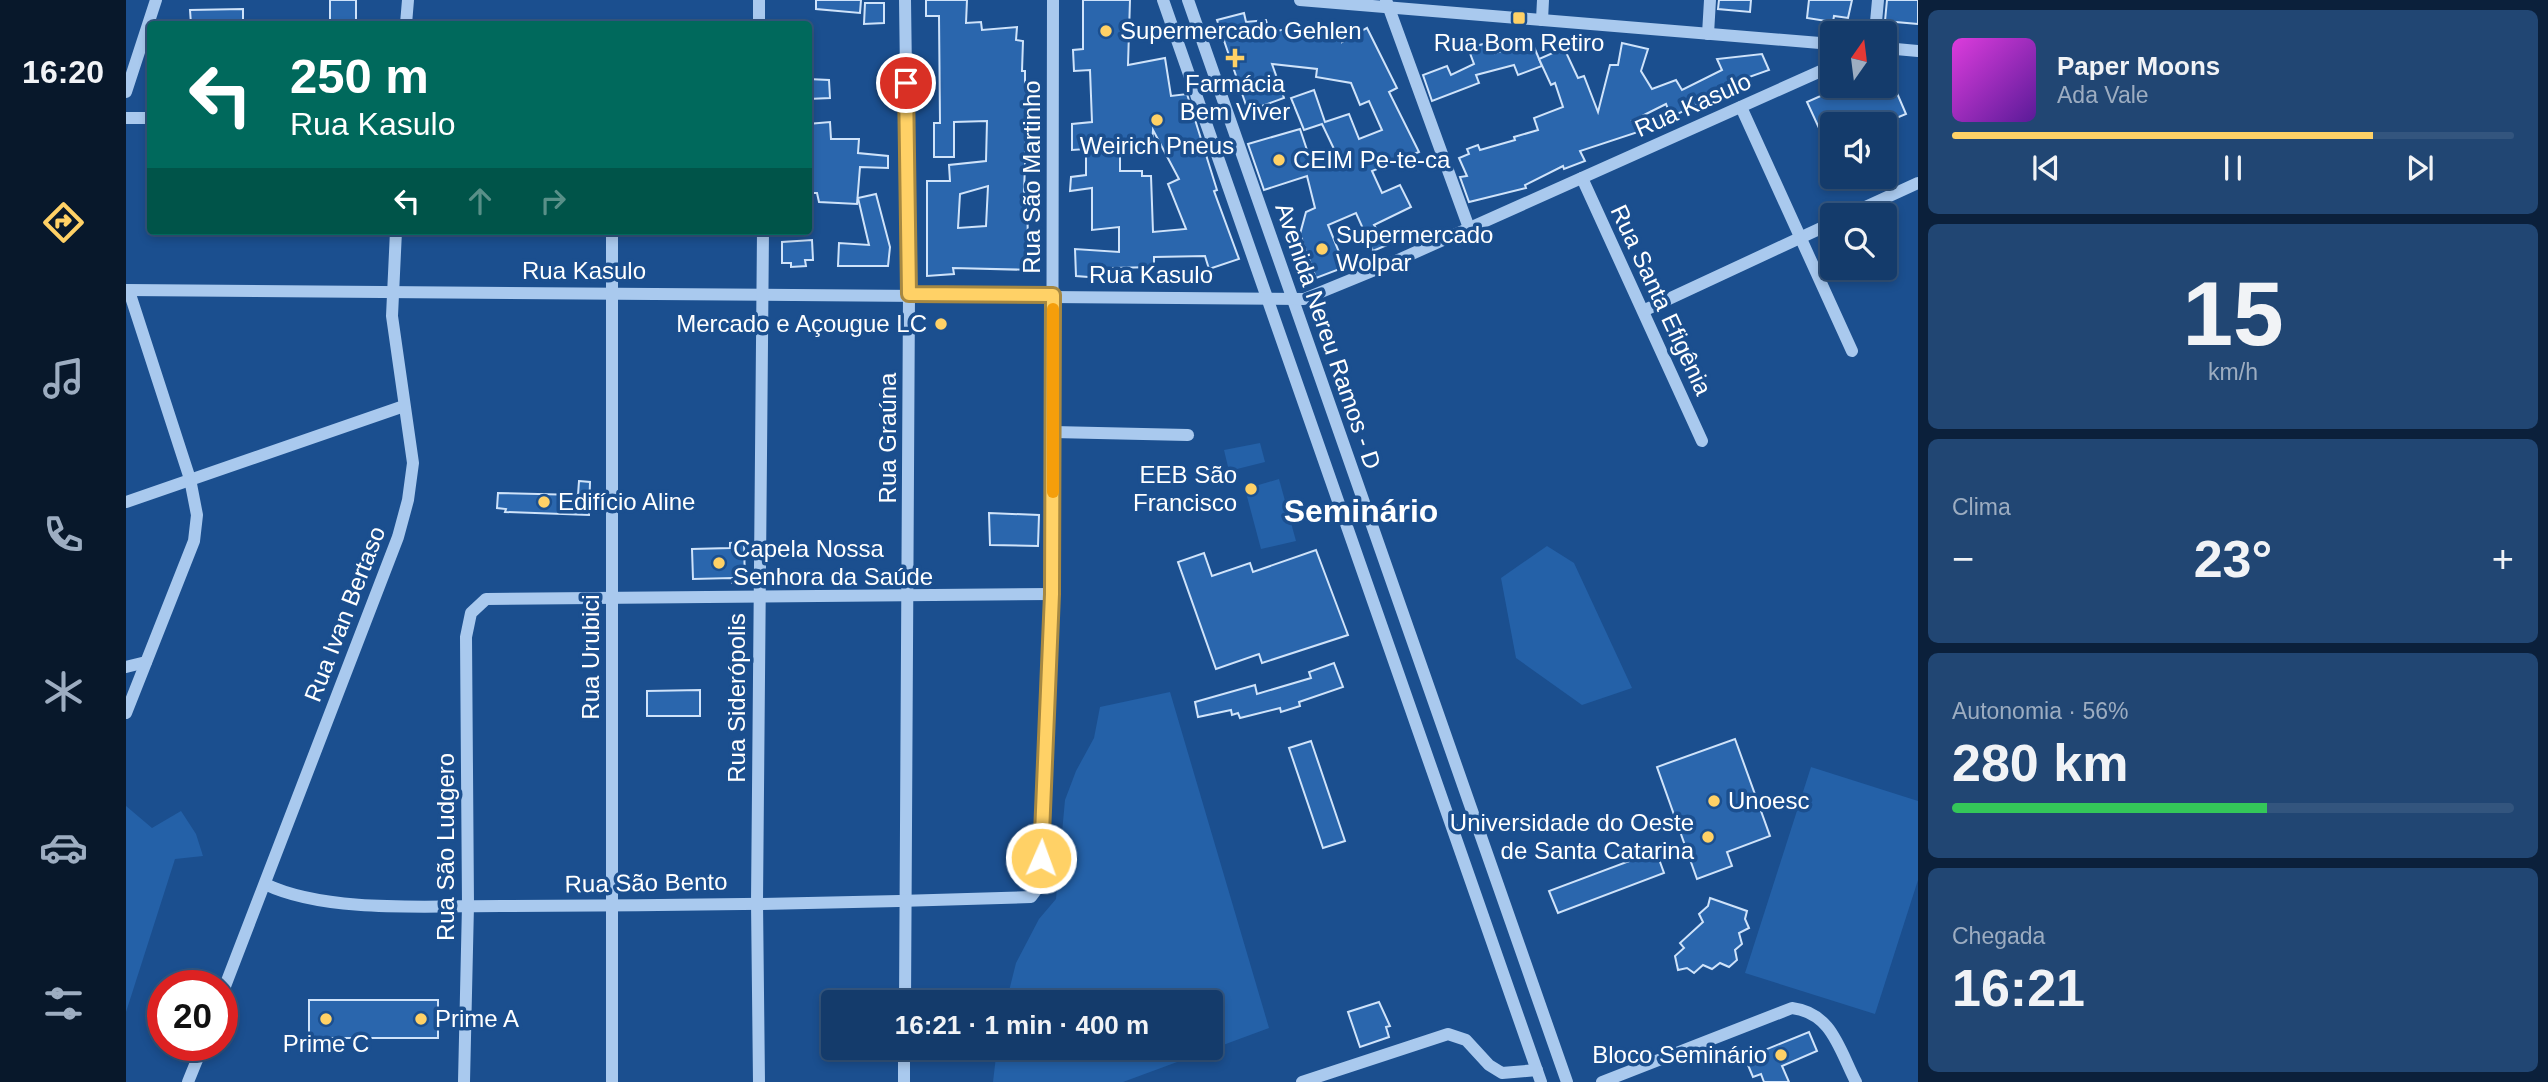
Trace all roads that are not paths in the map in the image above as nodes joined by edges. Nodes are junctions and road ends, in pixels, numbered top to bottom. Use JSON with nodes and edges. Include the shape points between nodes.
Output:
{"nodes":[{"id":1,"x":156,"y":0,"type":"edge"},
{"id":2,"x":408,"y":0,"type":"edge"},
{"id":3,"x":759,"y":0,"type":"edge"},
{"id":4,"x":905,"y":0,"type":"edge"},
{"id":5,"x":1053,"y":0,"type":"edge"},
{"id":6,"x":1163,"y":0,"type":"edge"},
{"id":7,"x":1188,"y":0,"type":"edge"},
{"id":8,"x":1300,"y":0,"type":"edge"},
{"id":9,"x":1543,"y":0,"type":"edge"},
{"id":10,"x":1710,"y":0,"type":"edge"},
{"id":11,"x":1878,"y":0,"type":"edge"},
{"id":12,"x":1388,"y":4,"type":"edge"},
{"id":13,"x":1542,"y":20,"type":"junction"},
{"id":14,"x":149,"y":21,"type":"edge"},
{"id":15,"x":406,"y":21,"type":"edge"},
{"id":16,"x":760,"y":21,"type":"edge"},
{"id":17,"x":1876,"y":21,"type":"edge"},
{"id":18,"x":147,"y":28,"type":"edge"},
{"id":19,"x":1708,"y":34,"type":"junction"},
{"id":20,"x":1820,"y":43,"type":"edge"},
{"id":21,"x":1897,"y":49,"type":"edge"},
{"id":22,"x":1918,"y":51,"type":"edge"},
{"id":23,"x":1820,"y":71,"type":"edge"},
{"id":24,"x":126,"y":92,"type":"edge"},
{"id":25,"x":1741,"y":107,"type":"junction"},
{"id":26,"x":126,"y":118,"type":"edge"},
{"id":27,"x":147,"y":118,"type":"edge"},
{"id":28,"x":1582,"y":178,"type":"junction"},
{"id":29,"x":1918,"y":183,"type":"edge"},
{"id":30,"x":1874,"y":203,"type":"edge"},
{"id":31,"x":1469,"y":228,"type":"junction"},
{"id":32,"x":1820,"y":228,"type":"edge"},
{"id":33,"x":396,"y":235,"type":"edge"},
{"id":34,"x":612,"y":235,"type":"edge"},
{"id":35,"x":763,"y":235,"type":"edge"},
{"id":36,"x":1800,"y":237,"type":"junction"},
{"id":37,"x":128,"y":290,"type":"edge"},
{"id":38,"x":393,"y":291,"type":"junction"},
{"id":39,"x":612,"y":291,"type":"junction"},
{"id":40,"x":764,"y":293,"type":"junction"},
{"id":41,"x":909,"y":294,"type":"junction"},
{"id":42,"x":1053,"y":295,"type":"junction"},
{"id":43,"x":1266,"y":298,"type":"junction"},
{"id":44,"x":1293,"y":300,"type":"junction"},
{"id":45,"x":1645,"y":310,"type":"junction"},
{"id":46,"x":1852,"y":351,"type":"dead end"},
{"id":47,"x":404,"y":406,"type":"junction"},
{"id":48,"x":1053,"y":432,"type":"junction"},
{"id":49,"x":1188,"y":435,"type":"dead end"},
{"id":50,"x":1702,"y":441,"type":"dead end"},
{"id":51,"x":190,"y":479,"type":"junction"},
{"id":52,"x":126,"y":502,"type":"edge"},
{"id":53,"x":1052,"y":594,"type":"junction"},
{"id":54,"x":908,"y":595,"type":"junction"},
{"id":55,"x":612,"y":596,"type":"junction"},
{"id":56,"x":759,"y":596,"type":"junction"},
{"id":57,"x":146,"y":662,"type":"junction"},
{"id":58,"x":126,"y":667,"type":"edge"},
{"id":59,"x":126,"y":713,"type":"edge"},
{"id":60,"x":1456,"y":766,"type":"junction"},
{"id":61,"x":1434,"y":774,"type":"junction"},
{"id":62,"x":265,"y":884,"type":"junction"},
{"id":63,"x":1031,"y":897,"type":"joint"},
{"id":64,"x":1503,"y":899,"type":"junction"},
{"id":65,"x":908,"y":901,"type":"junction"},
{"id":66,"x":757,"y":902,"type":"junction"},
{"id":67,"x":468,"y":905,"type":"junction"},
{"id":68,"x":612,"y":906,"type":"junction"},
{"id":69,"x":1480,"y":908,"type":"junction"},
{"id":70,"x":231,"y":970,"type":"edge"},
{"id":71,"x":905,"y":990,"type":"edge"},
{"id":72,"x":904,"y":1060,"type":"edge"},
{"id":73,"x":197,"y":1061,"type":"edge"},
{"id":74,"x":1539,"y":1076,"type":"edge"},
{"id":75,"x":188,"y":1082,"type":"edge"},
{"id":76,"x":464,"y":1082,"type":"edge"},
{"id":77,"x":612,"y":1082,"type":"edge"},
{"id":78,"x":759,"y":1082,"type":"edge"},
{"id":79,"x":904,"y":1082,"type":"edge"},
{"id":80,"x":1303,"y":1082,"type":"edge"},
{"id":81,"x":1567,"y":1082,"type":"edge"},
{"id":82,"x":1602,"y":1082,"type":"edge"},
{"id":83,"x":1856,"y":1082,"type":"edge"}],
"edges":[{"from":1,"to":14,"type":"street"},
{"from":2,"to":15,"type":"street"},
{"from":3,"to":16,"type":"street"},
{"from":4,"to":41,"type":"street","name":"Rua Graúna"},
{"from":5,"to":42,"type":"street","name":"Rua São Martinho"},
{"from":6,"to":43,"type":"street","name":"Avenida Nereu Ramos - D"},
{"from":7,"to":44,"type":"street","name":"Avenida Nereu Ramos - D"},
{"from":8,"to":12,"type":"street"},
{"from":9,"to":13,"type":"street"},
{"from":10,"to":19,"type":"street"},
{"from":11,"to":17,"type":"street"},
{"from":12,"to":13,"type":"street"},
{"from":12,"to":31,"type":"street"},
{"from":13,"to":19,"type":"street"},
{"from":18,"to":24,"type":"street"},
{"from":19,"to":20,"type":"street"},
{"from":21,"to":22,"type":"street"},
{"from":23,"to":25,"type":"street","name":"Rua Kasulo"},
{"from":25,"to":28,"type":"street","name":"Rua Kasulo"},
{"from":25,"to":36,"type":"street"},
{"from":26,"to":27,"type":"street"},
{"from":28,"to":31,"type":"street","name":"Rua Kasulo"},
{"from":28,"to":45,"type":"street","name":"Rua Santa Efigênia"},
{"from":29,"to":30,"type":"street"},
{"from":31,"to":44,"type":"street","name":"Rua Kasulo"},
{"from":32,"to":36,"type":"street"},
{"from":33,"to":38,"type":"street","name":"Rua Ivan Bertaso"},
{"from":34,"to":39,"type":"street","name":"Rua Urubici"},
{"from":35,"to":40,"type":"street","name":"Rua Siderópolis"},
{"from":36,"to":45,"type":"street"},
{"from":36,"to":46,"type":"street"},
{"from":37,"to":38,"type":"street","name":"Rua Kasulo"},
{"from":37,"to":51,"type":"street"},
{"from":38,"to":39,"type":"street","name":"Rua Kasulo"},
{"from":38,"to":47,"type":"street","name":"Rua Ivan Bertaso"},
{"from":39,"to":40,"type":"street","name":"Rua Kasulo"},
{"from":39,"to":55,"type":"street","name":"Rua Urubici"},
{"from":40,"to":41,"type":"street","name":"Rua Kasulo"},
{"from":40,"to":56,"type":"street","name":"Rua Siderópolis"},
{"from":41,"to":42,"type":"street","name":"Rua Kasulo"},
{"from":41,"to":54,"type":"street","name":"Rua Graúna"},
{"from":42,"to":43,"type":"street","name":"Rua Kasulo"},
{"from":42,"to":48,"type":"street","name":"Rua São Martinho"},
{"from":43,"to":44,"type":"street","name":"Rua Kasulo"},
{"from":43,"to":61,"type":"street","name":"Avenida Nereu Ramos - D"},
{"from":44,"to":60,"type":"street","name":"Avenida Nereu Ramos - D"},
{"from":45,"to":50,"type":"street","name":"Rua Santa Efigênia"},
{"from":47,"to":51,"type":"street"},
{"from":47,"to":62,"type":"street","name":"Rua Ivan Bertaso","via":[[413,463],[398,537]]},
{"from":48,"to":49,"type":"street"},
{"from":48,"to":53,"type":"street","name":"Rua São Martinho"},
{"from":51,"to":52,"type":"street"},
{"from":51,"to":57,"type":"street","via":[[197,515],[194,541]]},
{"from":53,"to":54,"type":"street"},
{"from":53,"to":63,"type":"street","name":"Rua São Martinho","via":[[1040,885]]},
{"from":54,"to":56,"type":"street"},
{"from":54,"to":65,"type":"street","name":"Rua Graúna"},
{"from":55,"to":56,"type":"street"},
{"from":55,"to":67,"type":"street","name":"Rua São Ludgero","via":[[486,599],[471,613],[466,637]]},
{"from":55,"to":68,"type":"street","name":"Rua Urubici"},
{"from":56,"to":66,"type":"street","name":"Rua Siderópolis"},
{"from":57,"to":58,"type":"street"},
{"from":57,"to":59,"type":"street"},
{"from":60,"to":61,"type":"street"},
{"from":60,"to":64,"type":"street","name":"Avenida Nereu Ramos - D"},
{"from":61,"to":69,"type":"street","name":"Avenida Nereu Ramos - D"},
{"from":62,"to":67,"type":"street","name":"Rua São Bento","via":[[342,904]]},
{"from":62,"to":70,"type":"street","name":"Rua Ivan Bertaso"},
{"from":63,"to":65,"type":"street","name":"Rua São Bento"},
{"from":64,"to":69,"type":"street"},
{"from":64,"to":81,"type":"street","name":"Avenida Nereu Ramos - D"},
{"from":65,"to":66,"type":"street","name":"Rua São Bento"},
{"from":65,"to":71,"type":"street","name":"Rua Graúna"},
{"from":66,"to":68,"type":"street","name":"Rua São Bento"},
{"from":66,"to":78,"type":"street","name":"Rua Siderópolis"},
{"from":67,"to":68,"type":"street","name":"Rua São Bento"},
{"from":67,"to":76,"type":"street","name":"Rua São Ludgero"},
{"from":68,"to":77,"type":"street","name":"Rua Urubici"},
{"from":69,"to":74,"type":"street","name":"Avenida Nereu Ramos - D"},
{"from":72,"to":79,"type":"street"},
{"from":73,"to":75,"type":"street"},
{"from":74,"to":80,"type":"street","via":[[1502,1073],[1466,1040],[1448,1034]]},
{"from":82,"to":83,"type":"street","via":[[1792,1008],[1816,1014],[1826,1022]]}]}
